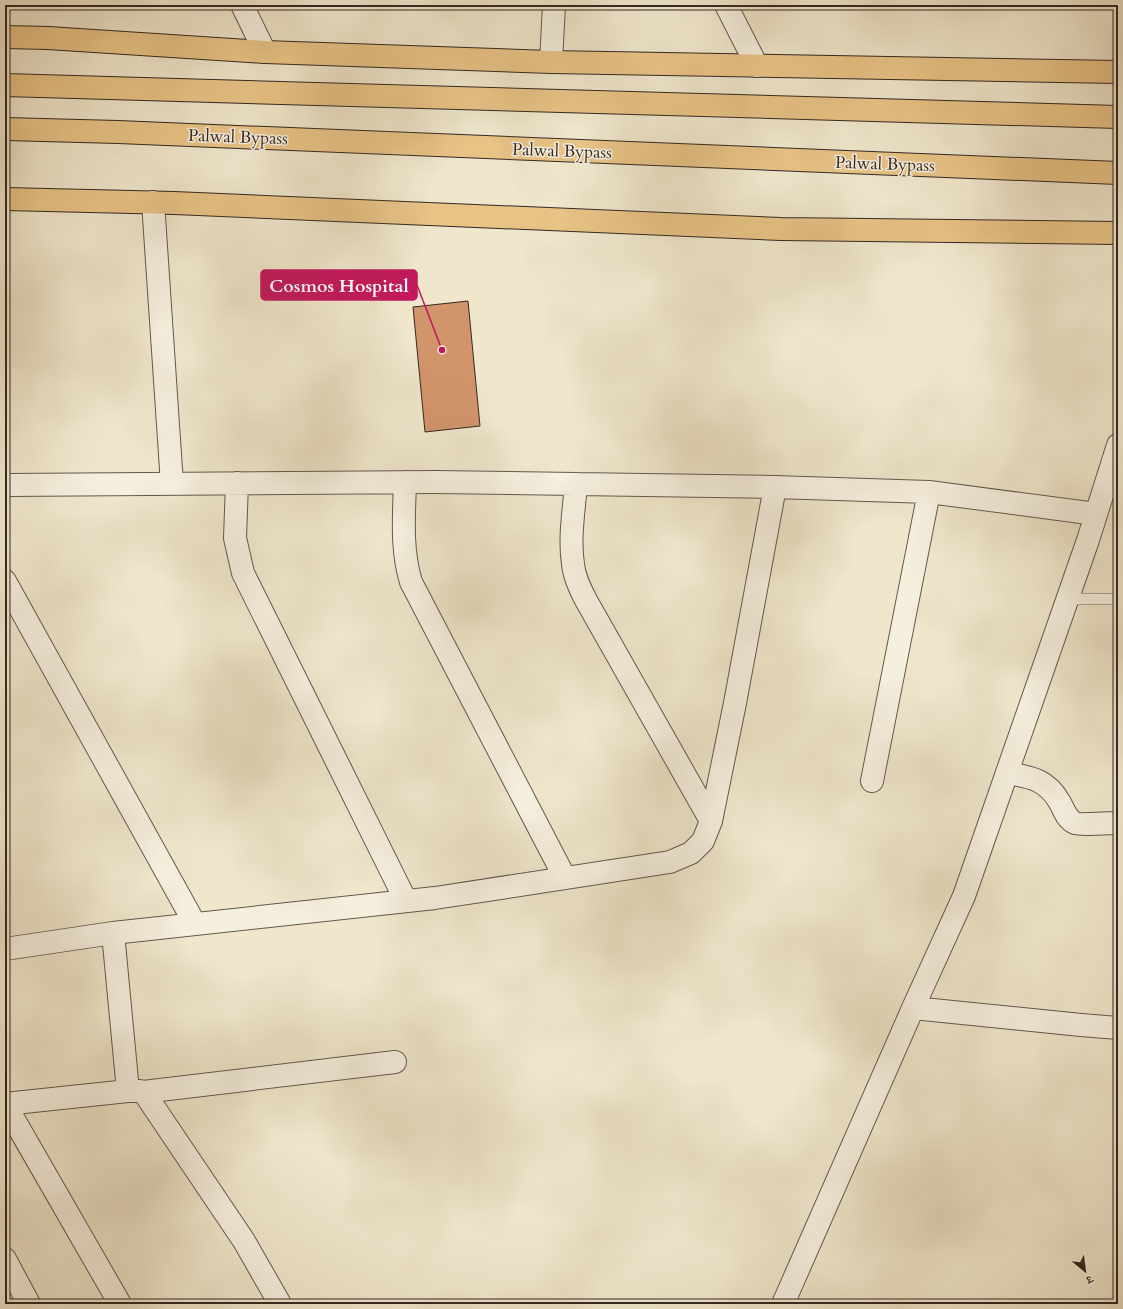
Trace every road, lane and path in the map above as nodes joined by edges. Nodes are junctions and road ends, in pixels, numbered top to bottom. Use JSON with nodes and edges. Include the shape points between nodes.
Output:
{"nodes":[{"id":1,"x":242,"y":5,"type":"edge"},
{"id":2,"x":554,"y":5,"type":"edge"},
{"id":3,"x":726,"y":5,"type":"edge"},
{"id":4,"x":5,"y":37,"type":"edge"},
{"id":5,"x":265,"y":52,"type":"junction"},
{"id":6,"x":551,"y":62,"type":"junction"},
{"id":7,"x":757,"y":66,"type":"junction"},
{"id":8,"x":1118,"y":72,"type":"edge"},
{"id":9,"x":5,"y":85,"type":"edge"},
{"id":10,"x":1118,"y":117,"type":"edge"},
{"id":11,"x":5,"y":130,"type":"edge"},
{"id":12,"x":1118,"y":173,"type":"edge"},
{"id":13,"x":5,"y":199,"type":"edge"},
{"id":14,"x":153,"y":202,"type":"junction"},
{"id":15,"x":1118,"y":233,"type":"edge"},
{"id":16,"x":1118,"y":445,"type":"edge"},
{"id":17,"x":405,"y":482,"type":"junction"},
{"id":18,"x":237,"y":483,"type":"junction"},
{"id":19,"x":172,"y":484,"type":"junction"},
{"id":20,"x":576,"y":484,"type":"junction"},
{"id":21,"x":5,"y":485,"type":"edge"},
{"id":22,"x":775,"y":487,"type":"junction"},
{"id":23,"x":929,"y":492,"type":"junction"},
{"id":24,"x":1096,"y":514,"type":"junction"},
{"id":25,"x":5,"y":581,"type":"edge"},
{"id":26,"x":1067,"y":599,"type":"junction"},
{"id":27,"x":1118,"y":599,"type":"edge"},
{"id":28,"x":1007,"y":773,"type":"junction"},
{"id":29,"x":872,"y":781,"type":"dead end"},
{"id":30,"x":711,"y":821,"type":"junction"},
{"id":31,"x":1118,"y":823,"type":"edge"},
{"id":32,"x":565,"y":878,"type":"junction"},
{"id":33,"x":406,"y":901,"type":"junction"},
{"id":34,"x":195,"y":924,"type":"junction"},
{"id":35,"x":113,"y":933,"type":"junction"},
{"id":36,"x":5,"y":949,"type":"edge"},
{"id":37,"x":913,"y":1008,"type":"junction"},
{"id":38,"x":1118,"y":1028,"type":"edge"},
{"id":39,"x":395,"y":1062,"type":"dead end"},
{"id":40,"x":135,"y":1092,"type":"junction"},
{"id":41,"x":5,"y":1104,"type":"edge"},
{"id":42,"x":5,"y":1259,"type":"edge"},
{"id":43,"x":29,"y":1304,"type":"edge"},
{"id":44,"x":120,"y":1304,"type":"edge"},
{"id":45,"x":280,"y":1304,"type":"edge"},
{"id":46,"x":783,"y":1304,"type":"edge"}],
"edges":[{"from":1,"to":5,"type":"street"},
{"from":2,"to":6,"type":"street"},
{"from":3,"to":7,"type":"street"},
{"from":4,"to":5,"type":"highway"},
{"from":5,"to":6,"type":"highway"},
{"from":6,"to":7,"type":"highway"},
{"from":7,"to":8,"type":"highway"},
{"from":9,"to":10,"type":"highway"},
{"from":11,"to":12,"type":"highway","name":"Palwal Bypass","via":[[118,132]]},
{"from":13,"to":14,"type":"highway"},
{"from":14,"to":15,"type":"highway","via":[[781,229]]},
{"from":14,"to":19,"type":"street"},
{"from":16,"to":24,"type":"street"},
{"from":17,"to":18,"type":"street"},
{"from":17,"to":20,"type":"street"},
{"from":17,"to":32,"type":"street","via":[[404,550],[411,582]]},
{"from":18,"to":19,"type":"street"},
{"from":18,"to":33,"type":"street","via":[[235,538],[243,573]]},
{"from":19,"to":21,"type":"street"},
{"from":20,"to":22,"type":"street"},
{"from":20,"to":30,"type":"street","via":[[571,538],[573,566],[580,586]]},
{"from":22,"to":23,"type":"street"},
{"from":22,"to":30,"type":"street"},
{"from":23,"to":24,"type":"street"},
{"from":23,"to":29,"type":"street"},
{"from":24,"to":26,"type":"street"},
{"from":25,"to":34,"type":"street"},
{"from":26,"to":27,"type":"lane"},
{"from":26,"to":28,"type":"street"},
{"from":28,"to":31,"type":"street","via":[[1040,781],[1050,789],[1066,815],[1075,823]]},
{"from":28,"to":37,"type":"street","via":[[964,896]]},
{"from":30,"to":32,"type":"street","via":[[703,841],[691,853],[670,862]]},
{"from":32,"to":33,"type":"street"},
{"from":33,"to":34,"type":"street"},
{"from":34,"to":35,"type":"street"},
{"from":35,"to":36,"type":"street"},
{"from":35,"to":40,"type":"street"},
{"from":37,"to":38,"type":"street"},
{"from":37,"to":46,"type":"street"},
{"from":39,"to":40,"type":"street"},
{"from":40,"to":41,"type":"street"},
{"from":40,"to":45,"type":"street","via":[[244,1241]]},
{"from":41,"to":44,"type":"street"},
{"from":42,"to":43,"type":"street"}]}
